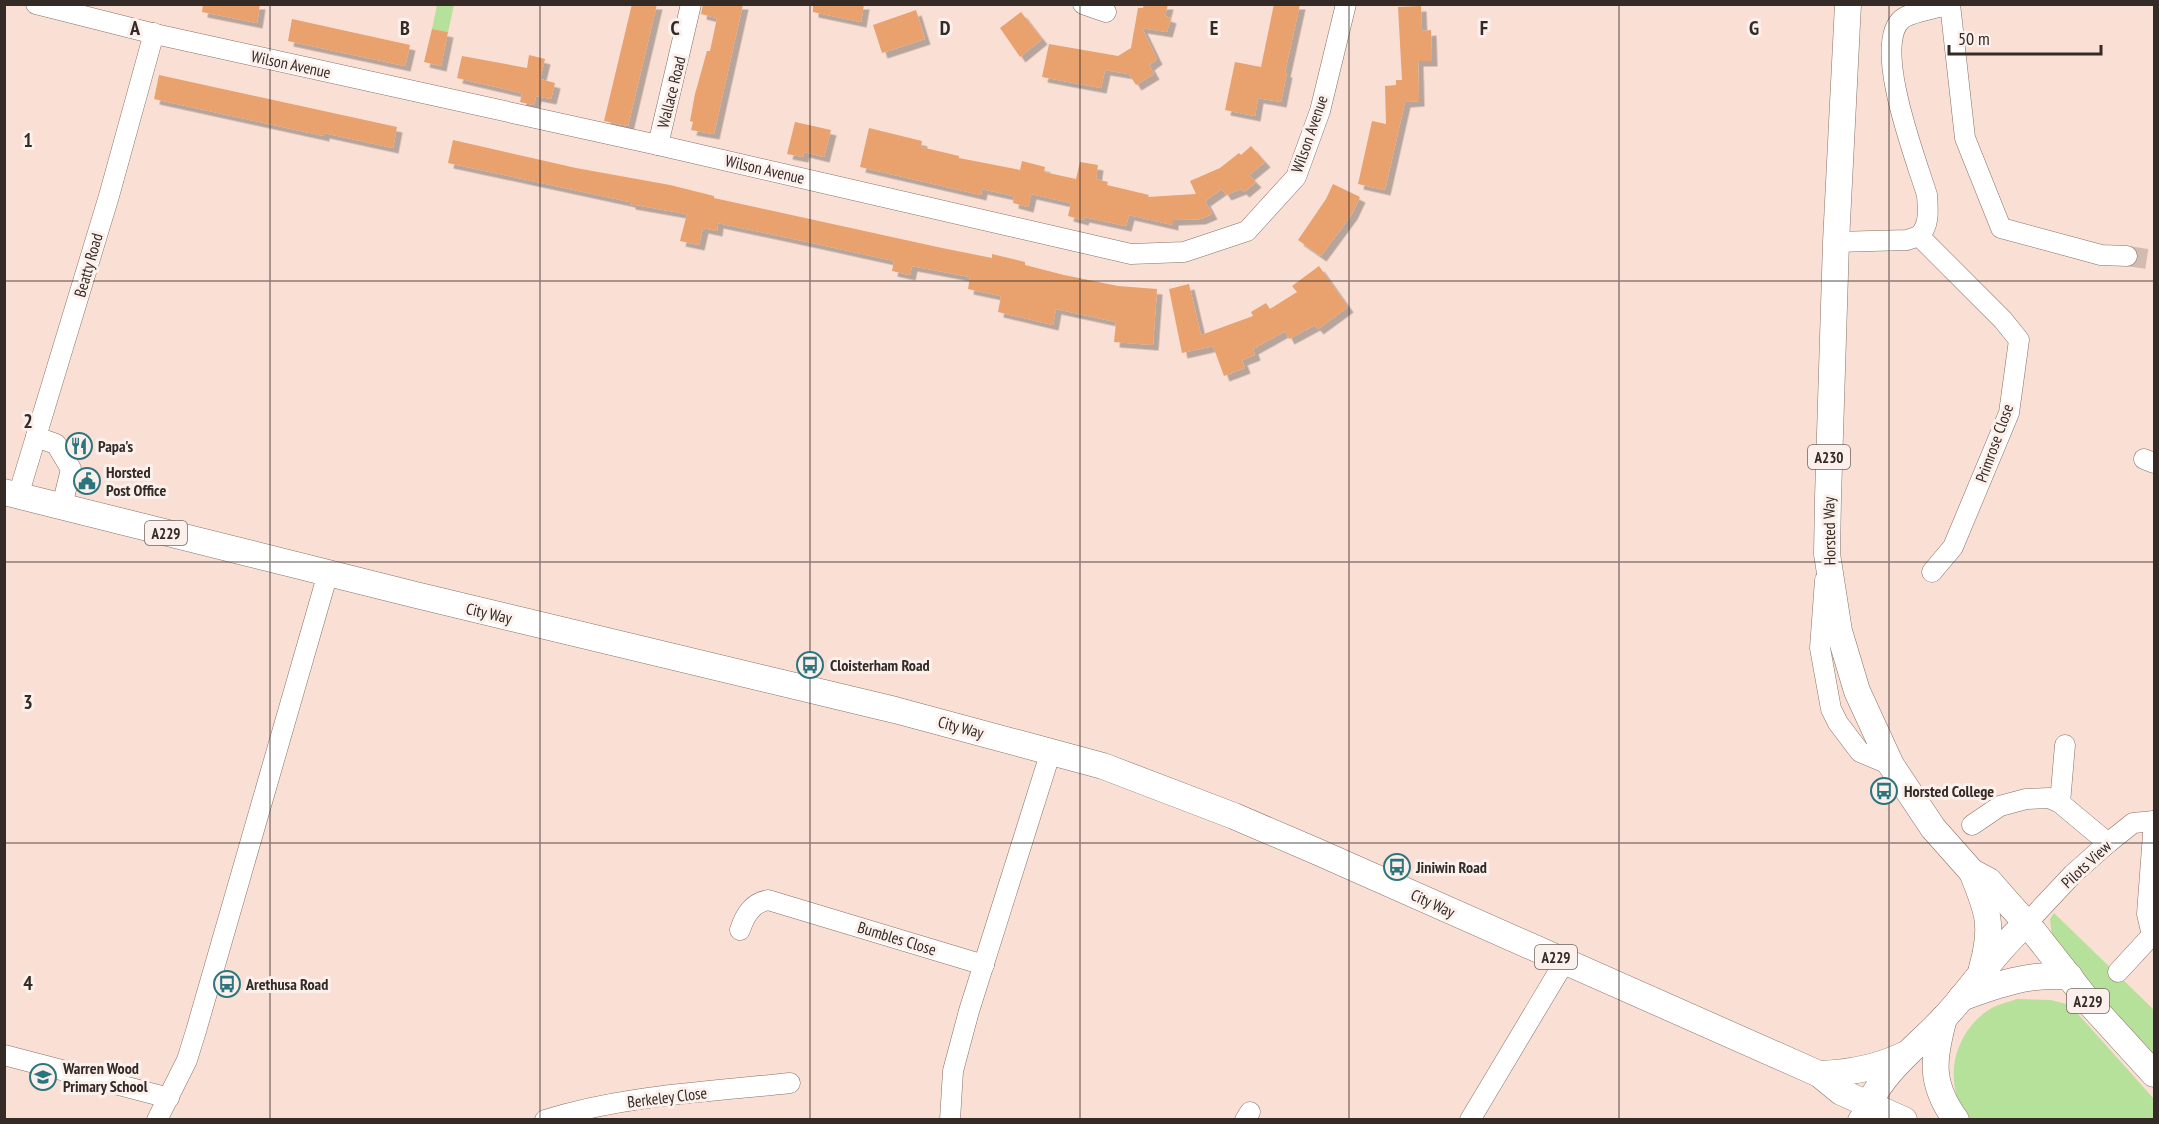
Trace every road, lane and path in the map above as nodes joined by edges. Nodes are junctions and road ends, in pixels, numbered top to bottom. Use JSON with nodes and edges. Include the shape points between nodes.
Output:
{"nodes":[{"id":1,"x":36,"y":4,"type":"edge"},
{"id":2,"x":691,"y":4,"type":"edge"},
{"id":3,"x":1346,"y":4,"type":"edge"},
{"id":4,"x":1848,"y":4,"type":"edge"},
{"id":5,"x":1950,"y":4,"type":"edge"},
{"id":6,"x":154,"y":33,"type":"junction"},
{"id":7,"x":658,"y":145,"type":"junction"},
{"id":8,"x":1918,"y":236,"type":"junction"},
{"id":9,"x":1836,"y":242,"type":"junction"},
{"id":10,"x":2127,"y":256,"type":"tunnel mouth"},
{"id":11,"x":36,"y":437,"type":"junction"},
{"id":12,"x":11,"y":494,"type":"edge"},
{"id":13,"x":62,"y":506,"type":"junction"},
{"id":14,"x":1932,"y":572,"type":"dead end"},
{"id":15,"x":328,"y":573,"type":"junction"},
{"id":16,"x":2065,"y":745,"type":"dead end"},
{"id":17,"x":1051,"y":751,"type":"junction"},
{"id":18,"x":2060,"y":803,"type":"junction"},
{"id":19,"x":2154,"y":821,"type":"edge"},
{"id":20,"x":1972,"y":825,"type":"dead end"},
{"id":21,"x":2108,"y":843,"type":"junction"},
{"id":22,"x":1972,"y":872,"type":"junction"},
{"id":23,"x":2027,"y":924,"type":"junction"},
{"id":24,"x":740,"y":930,"type":"dead end"},
{"id":25,"x":2153,"y":935,"type":"edge"},
{"id":26,"x":1565,"y":961,"type":"junction"},
{"id":27,"x":984,"y":965,"type":"junction"},
{"id":28,"x":2118,"y":972,"type":"dead end"},
{"id":29,"x":1981,"y":974,"type":"junction"},
{"id":30,"x":2070,"y":977,"type":"junction"},
{"id":31,"x":1961,"y":998,"type":"junction"},
{"id":32,"x":1944,"y":1018,"type":"junction"},
{"id":33,"x":4,"y":1054,"type":"edge"},
{"id":34,"x":1906,"y":1054,"type":"junction"},
{"id":35,"x":1820,"y":1074,"type":"junction"},
{"id":36,"x":2154,"y":1074,"type":"edge"},
{"id":37,"x":790,"y":1083,"type":"dead end"},
{"id":38,"x":169,"y":1098,"type":"junction"},
{"id":39,"x":1863,"y":1112,"type":"edge"},
{"id":40,"x":157,"y":1119,"type":"edge"},
{"id":41,"x":545,"y":1119,"type":"edge"},
{"id":42,"x":950,"y":1119,"type":"edge"},
{"id":43,"x":1470,"y":1119,"type":"edge"},
{"id":44,"x":1904,"y":1119,"type":"edge"},
{"id":45,"x":1956,"y":1119,"type":"edge"}],
"edges":[{"from":1,"to":6,"type":"street","name":"Wilson Avenue"},
{"from":2,"to":7,"type":"street","name":"Wallace Road"},
{"from":3,"to":7,"type":"street","name":"Wilson Avenue","via":[[1320,111],[1296,177],[1247,231],[1184,252],[1131,254]]},
{"from":4,"to":9,"type":"main road","name":"Horsted Way","number":"A230"},
{"from":5,"to":8,"type":"street","via":[[1902,19],[1890,44],[1893,81],[1927,195],[1929,213]]},
{"from":5,"to":10,"type":"street","via":[[1965,138],[2001,228],[2101,255]]},
{"from":6,"to":7,"type":"street","name":"Wilson Avenue"},
{"from":6,"to":11,"type":"street","name":"Beatty Road"},
{"from":8,"to":9,"type":"street","via":[[1907,240]]},
{"from":8,"to":14,"type":"street","name":"Primrose Close","via":[[2019,340],[2009,413],[1953,547]]},
{"from":9,"to":22,"type":"main road","name":"Horsted Way","number":"A230","via":[[1827,554],[1839,631],[1857,691],[1892,765],[1933,828]]},
{"from":11,"to":12,"type":"street","name":"Beatty Road"},
{"from":11,"to":13,"type":"street","via":[[56,444],[71,469]]},
{"from":12,"to":13,"type":"main road","name":"City Way","number":"A229"},
{"from":13,"to":15,"type":"main road","name":"City Way","number":"A229"},
{"from":15,"to":17,"type":"main road","name":"City Way","number":"A229"},
{"from":15,"to":38,"type":"street","via":[[187,1060]]},
{"from":16,"to":18,"type":"street"},
{"from":17,"to":26,"type":"main road","name":"City Way","number":"A229","via":[[1234,816]]},
{"from":17,"to":27,"type":"street"},
{"from":18,"to":20,"type":"street","via":[[2049,798],[2026,799],[2000,806]]},
{"from":18,"to":21,"type":"street"},
{"from":19,"to":21,"type":"street","name":"Pilots View","via":[[2134,822]]},
{"from":19,"to":25,"type":"street","via":[[2147,914]]},
{"from":21,"to":23,"type":"street","name":"Pilots View"},
{"from":22,"to":23,"type":"main road","name":"Horsted Way","number":"A230","via":[[1989,881]]},
{"from":22,"to":29,"type":"main road","via":[[1990,928]]},
{"from":23,"to":29,"type":"main road"},
{"from":23,"to":30,"type":"main road","number":"A229"},
{"from":24,"to":27,"type":"street","name":"Bumbles Close","via":[[746,914],[760,901],[768,900]]},
{"from":25,"to":28,"type":"street"},
{"from":26,"to":35,"type":"main road","name":"City Way","number":"A229"},
{"from":26,"to":43,"type":"street"},
{"from":27,"to":42,"type":"street","via":[[953,1071]]},
{"from":29,"to":31,"type":"main road"},
{"from":30,"to":31,"type":"main road","via":[[2054,975],[2011,981]]},
{"from":30,"to":36,"type":"main road","number":"A229"},
{"from":31,"to":32,"type":"main road"},
{"from":32,"to":34,"type":"main road"},
{"from":32,"to":45,"type":"main road","via":[[1936,1050],[1936,1081]]},
{"from":33,"to":38,"type":"street"},
{"from":34,"to":35,"type":"main road","via":[[1860,1070]]},
{"from":34,"to":39,"type":"main road"},
{"from":35,"to":39,"type":"main road","name":"City Way","number":"A229"},
{"from":37,"to":41,"type":"street","name":"Berkeley Close","via":[[615,1103]]},
{"from":38,"to":40,"type":"street"},
{"from":39,"to":44,"type":"main road","number":"A229"}]}
